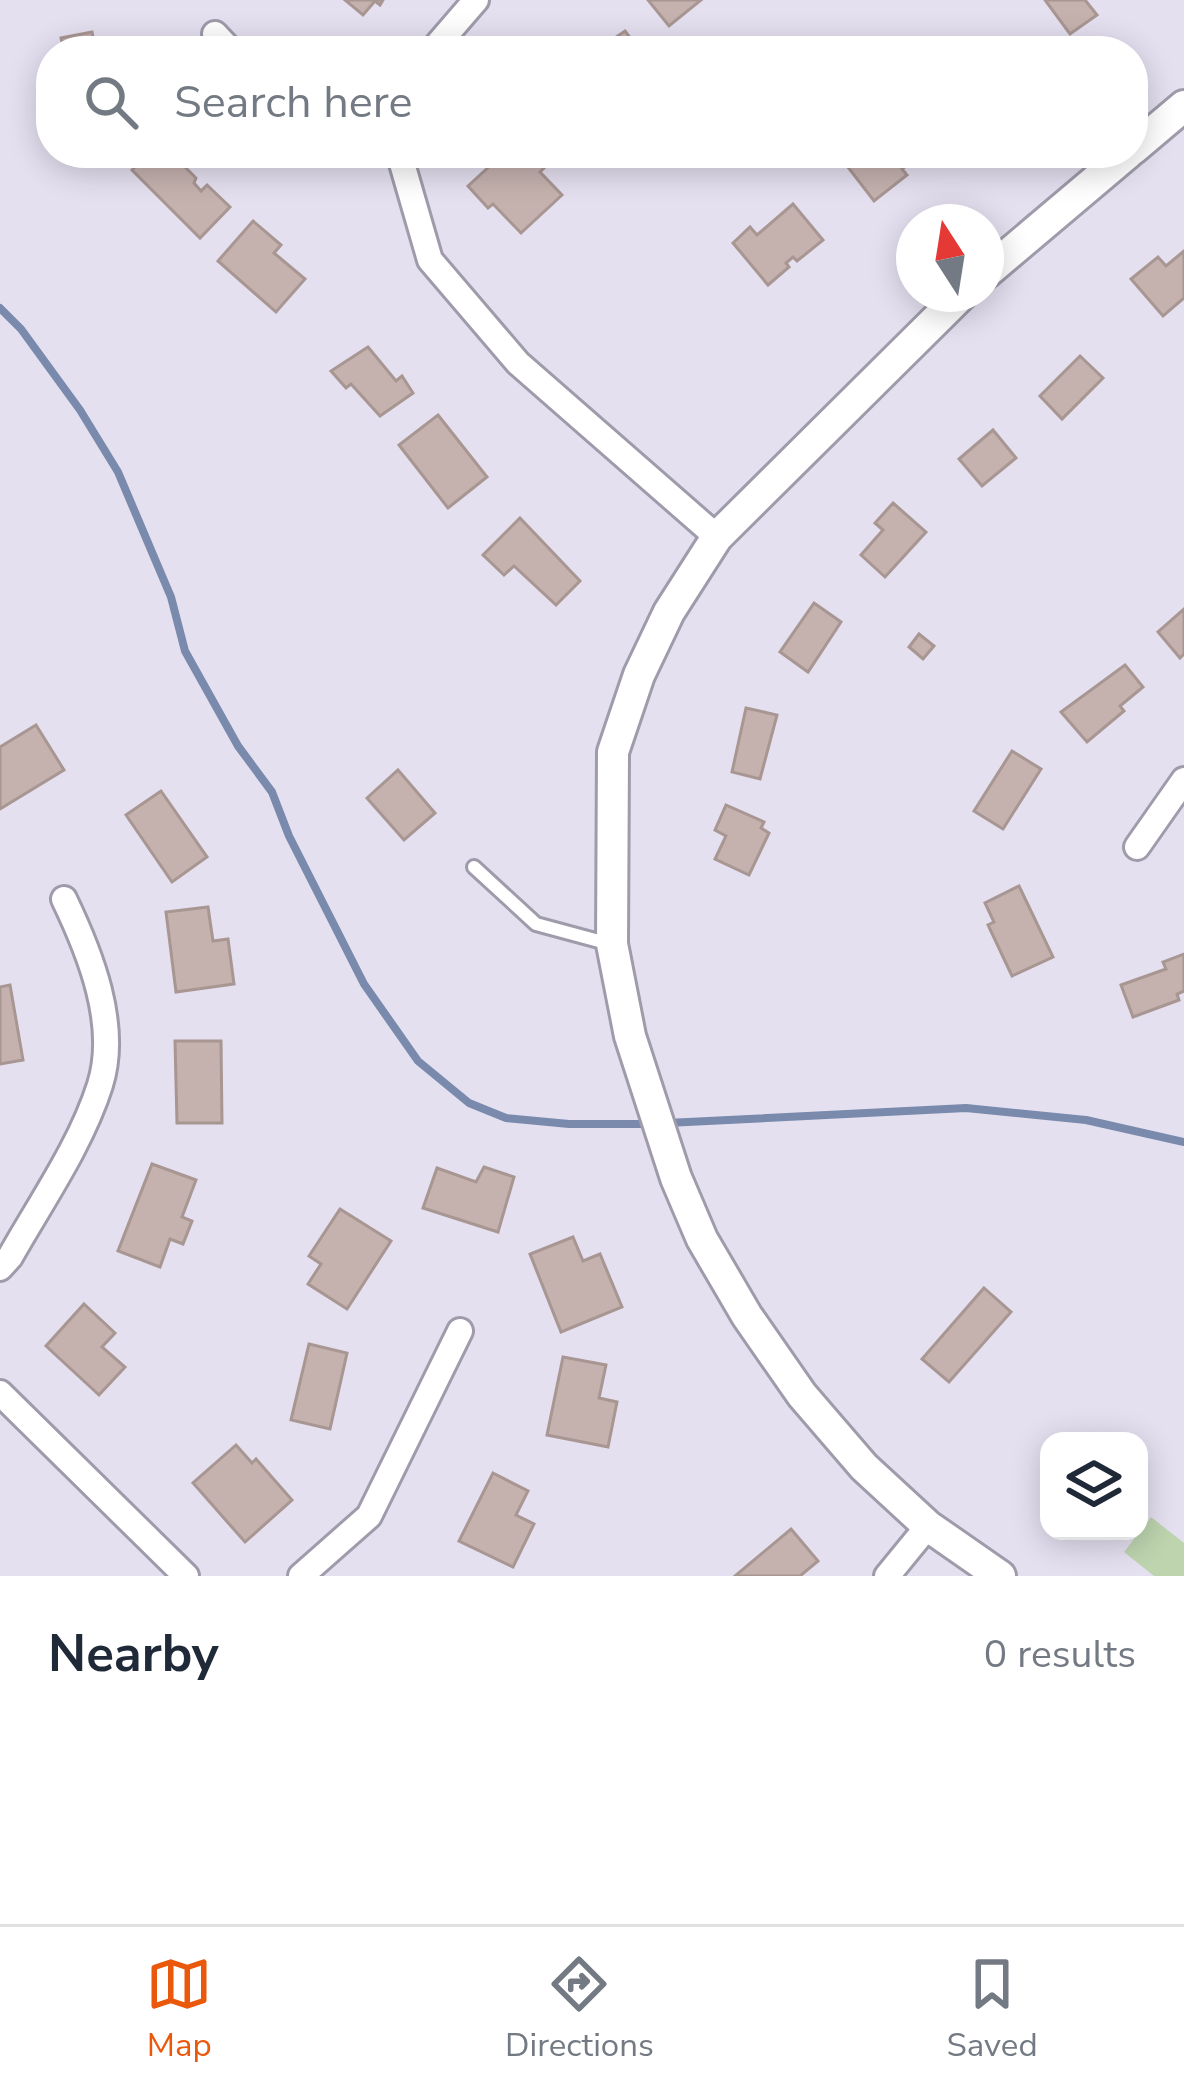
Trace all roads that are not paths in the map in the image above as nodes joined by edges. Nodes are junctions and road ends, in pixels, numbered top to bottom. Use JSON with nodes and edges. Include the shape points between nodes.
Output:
{"nodes":[{"id":1,"x":476,"y":0,"type":"edge"},
{"id":2,"x":444,"y":36,"type":"edge"},
{"id":3,"x":1184,"y":106,"type":"edge"},
{"id":4,"x":1148,"y":137,"type":"edge"},
{"id":5,"x":400,"y":168,"type":"edge"},
{"id":6,"x":1111,"y":168,"type":"edge"},
{"id":7,"x":1004,"y":258,"type":"edge"},
{"id":8,"x":944,"y":312,"type":"edge"},
{"id":9,"x":717,"y":537,"type":"junction"},
{"id":10,"x":1184,"y":780,"type":"edge"},
{"id":11,"x":1137,"y":848,"type":"dead end"},
{"id":12,"x":474,"y":867,"type":"dead end"},
{"id":13,"x":64,"y":899,"type":"dead end"},
{"id":14,"x":612,"y":944,"type":"junction"},
{"id":15,"x":0,"y":1268,"type":"edge"},
{"id":16,"x":460,"y":1330,"type":"dead end"},
{"id":17,"x":0,"y":1393,"type":"edge"},
{"id":18,"x":928,"y":1526,"type":"junction"},
{"id":19,"x":186,"y":1576,"type":"edge"},
{"id":20,"x":302,"y":1576,"type":"edge"},
{"id":21,"x":887,"y":1576,"type":"edge"},
{"id":22,"x":1000,"y":1576,"type":"edge"}],
"edges":[{"from":1,"to":2,"type":"street"},
{"from":3,"to":4,"type":"street"},
{"from":5,"to":9,"type":"street","via":[[430,260],[531,376]]},
{"from":6,"to":7,"type":"street"},
{"from":8,"to":9,"type":"street"},
{"from":9,"to":14,"type":"street","via":[[669,612],[613,752]]},
{"from":10,"to":11,"type":"street"},
{"from":12,"to":14,"type":"lane","via":[[536,924]]},
{"from":13,"to":15,"type":"street","via":[[98,987],[106,1036],[101,1083]]},
{"from":14,"to":18,"type":"street","via":[[630,1036],[702,1239],[802,1395]]},
{"from":16,"to":20,"type":"street","via":[[369,1516]]},
{"from":17,"to":19,"type":"street"},
{"from":18,"to":21,"type":"street"},
{"from":18,"to":22,"type":"street"}]}
